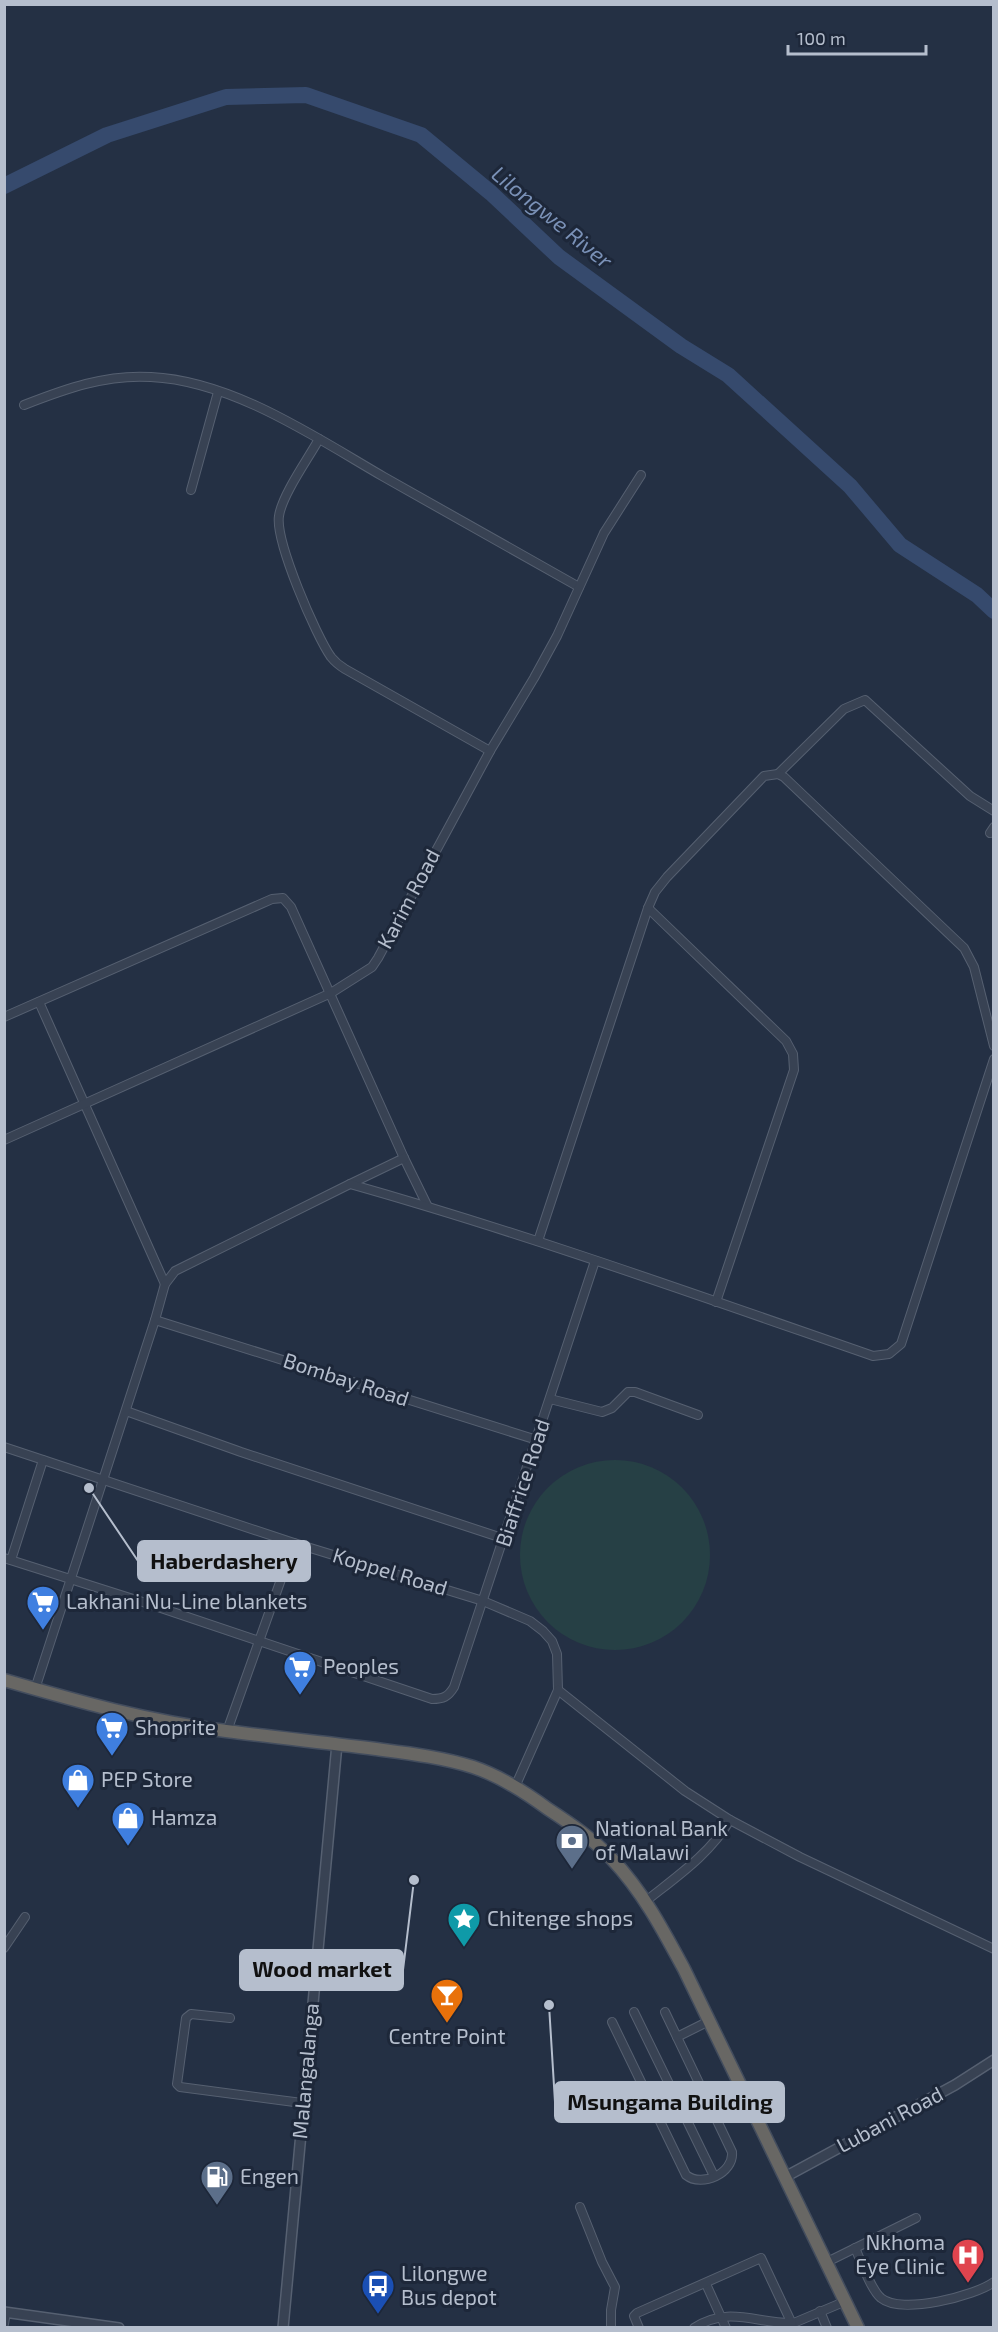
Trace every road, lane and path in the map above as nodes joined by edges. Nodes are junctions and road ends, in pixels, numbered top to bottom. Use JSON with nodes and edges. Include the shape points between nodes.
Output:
{"nodes":[{"id":1,"x":218,"y":392,"type":"junction"},
{"id":2,"x":24,"y":405,"type":"dead end"},
{"id":3,"x":319,"y":439,"type":"junction"},
{"id":4,"x":641,"y":475,"type":"dead end"},
{"id":5,"x":191,"y":490,"type":"dead end"},
{"id":6,"x":579,"y":587,"type":"junction"},
{"id":7,"x":490,"y":751,"type":"junction"},
{"id":8,"x":778,"y":774,"type":"junction"},
{"id":9,"x":993,"y":811,"type":"edge"},
{"id":10,"x":648,"y":908,"type":"junction"},
{"id":11,"x":332,"y":993,"type":"junction"},
{"id":12,"x":39,"y":1002,"type":"junction"},
{"id":13,"x":4,"y":1017,"type":"edge"},
{"id":14,"x":993,"y":1046,"type":"edge"},
{"id":15,"x":993,"y":1059,"type":"edge"},
{"id":16,"x":84,"y":1104,"type":"junction"},
{"id":17,"x":4,"y":1140,"type":"edge"},
{"id":18,"x":404,"y":1158,"type":"junction"},
{"id":19,"x":350,"y":1184,"type":"junction"},
{"id":20,"x":428,"y":1205,"type":"junction"},
{"id":21,"x":538,"y":1242,"type":"junction"},
{"id":22,"x":595,"y":1261,"type":"junction"},
{"id":23,"x":165,"y":1284,"type":"junction"},
{"id":24,"x":716,"y":1302,"type":"junction"},
{"id":25,"x":155,"y":1320,"type":"junction"},
{"id":26,"x":550,"y":1399,"type":"junction"},
{"id":27,"x":126,"y":1411,"type":"junction"},
{"id":28,"x":698,"y":1415,"type":"dead end"},
{"id":29,"x":537,"y":1440,"type":"junction"},
{"id":30,"x":4,"y":1447,"type":"edge"},
{"id":31,"x":43,"y":1460,"type":"junction"},
{"id":32,"x":103,"y":1480,"type":"junction"},
{"id":33,"x":505,"y":1539,"type":"junction"},
{"id":34,"x":294,"y":1543,"type":"junction"},
{"id":35,"x":8,"y":1559,"type":"edge"},
{"id":36,"x":69,"y":1580,"type":"junction"},
{"id":37,"x":483,"y":1601,"type":"junction"},
{"id":38,"x":260,"y":1641,"type":"junction"},
{"id":39,"x":4,"y":1680,"type":"edge"},
{"id":40,"x":35,"y":1689,"type":"junction"},
{"id":41,"x":558,"y":1690,"type":"junction"},
{"id":42,"x":227,"y":1731,"type":"junction"},
{"id":43,"x":338,"y":1744,"type":"junction"},
{"id":44,"x":515,"y":1787,"type":"junction"},
{"id":45,"x":730,"y":1820,"type":"junction"},
{"id":46,"x":646,"y":1901,"type":"junction"},
{"id":47,"x":25,"y":1917,"type":"dead end"},
{"id":48,"x":4,"y":1948,"type":"edge"},
{"id":49,"x":993,"y":1949,"type":"edge"},
{"id":50,"x":634,"y":2012,"type":"dead end"},
{"id":51,"x":665,"y":2013,"type":"dead end"},
{"id":52,"x":230,"y":2018,"type":"dead end"},
{"id":53,"x":710,"y":2021,"type":"junction"},
{"id":54,"x":612,"y":2022,"type":"dead end"},
{"id":55,"x":676,"y":2037,"type":"junction"},
{"id":56,"x":993,"y":2060,"type":"edge"},
{"id":57,"x":302,"y":2103,"type":"junction"},
{"id":58,"x":714,"y":2176,"type":"junction"},
{"id":59,"x":785,"y":2177,"type":"junction"},
{"id":60,"x":580,"y":2207,"type":"dead end"},
{"id":61,"x":916,"y":2218,"type":"dead end"},
{"id":62,"x":855,"y":2248,"type":"junction"},
{"id":63,"x":827,"y":2262,"type":"junction"},
{"id":64,"x":993,"y":2282,"type":"edge"},
{"id":65,"x":706,"y":2284,"type":"junction"},
{"id":66,"x":846,"y":2301,"type":"junction"},
{"id":67,"x":820,"y":2311,"type":"junction"},
{"id":68,"x":5,"y":2312,"type":"edge"},
{"id":69,"x":721,"y":2318,"type":"junction"},
{"id":70,"x":55,"y":2320,"type":"junction"},
{"id":71,"x":4,"y":2324,"type":"edge"},
{"id":72,"x":793,"y":2325,"type":"edge"},
{"id":73,"x":64,"y":2328,"type":"edge"},
{"id":74,"x":119,"y":2328,"type":"edge"},
{"id":75,"x":283,"y":2328,"type":"edge"},
{"id":76,"x":611,"y":2328,"type":"edge"},
{"id":77,"x":639,"y":2328,"type":"edge"},
{"id":78,"x":694,"y":2328,"type":"edge"},
{"id":79,"x":726,"y":2328,"type":"edge"},
{"id":80,"x":782,"y":2328,"type":"edge"},
{"id":81,"x":827,"y":2328,"type":"edge"},
{"id":82,"x":858,"y":2328,"type":"edge"}],
"edges":[{"from":1,"to":2,"type":"street","via":[[180,380],[126,376],[81,384]]},
{"from":1,"to":3,"type":"street"},
{"from":1,"to":5,"type":"street"},
{"from":3,"to":6,"type":"street"},
{"from":3,"to":7,"type":"street","via":[[282,505],[278,529],[298,586],[329,653],[345,669]]},
{"from":4,"to":6,"type":"street","name":"Karim Road","via":[[604,533]]},
{"from":6,"to":7,"type":"street","name":"Karim Road","via":[[557,636]]},
{"from":7,"to":11,"type":"street","name":"Karim Road","via":[[378,958],[372,967]]},
{"from":8,"to":9,"type":"street","via":[[844,709],[865,700],[970,796]]},
{"from":8,"to":10,"type":"street","via":[[759,780],[667,877]]},
{"from":8,"to":14,"type":"street","via":[[964,948],[974,967]]},
{"from":10,"to":21,"type":"street"},
{"from":10,"to":24,"type":"street","via":[[786,1041],[793,1054],[794,1070]]},
{"from":11,"to":12,"type":"street","via":[[291,907],[278,897]]},
{"from":11,"to":16,"type":"street","name":"Karim Road"},
{"from":11,"to":18,"type":"street"},
{"from":12,"to":13,"type":"street"},
{"from":12,"to":16,"type":"street"},
{"from":15,"to":24,"type":"street","via":[[896,1350],[873,1356]]},
{"from":16,"to":17,"type":"street","name":"Karim Road"},
{"from":16,"to":23,"type":"street"},
{"from":18,"to":19,"type":"street"},
{"from":18,"to":20,"type":"street"},
{"from":19,"to":20,"type":"street"},
{"from":19,"to":23,"type":"street","via":[[187,1263],[175,1270]]},
{"from":20,"to":21,"type":"street"},
{"from":21,"to":22,"type":"street"},
{"from":22,"to":24,"type":"street"},
{"from":22,"to":26,"type":"street","name":"Biaffrice Road"},
{"from":23,"to":25,"type":"street"},
{"from":25,"to":27,"type":"street"},
{"from":25,"to":29,"type":"street","name":"Bombay Road"},
{"from":26,"to":28,"type":"street","via":[[602,1412],[628,1392],[634,1392]]},
{"from":26,"to":29,"type":"street","name":"Biaffrice Road"},
{"from":27,"to":32,"type":"street"},
{"from":27,"to":33,"type":"street"},
{"from":29,"to":33,"type":"street","name":"Biaffrice Road"},
{"from":30,"to":31,"type":"street","name":"Koppel Road"},
{"from":31,"to":32,"type":"street","name":"Koppel Road"},
{"from":31,"to":35,"type":"street"},
{"from":32,"to":34,"type":"street","name":"Koppel Road"},
{"from":32,"to":36,"type":"street"},
{"from":33,"to":37,"type":"street","name":"Biaffrice Road"},
{"from":34,"to":37,"type":"street","name":"Koppel Road"},
{"from":34,"to":38,"type":"street"},
{"from":35,"to":36,"type":"street"},
{"from":36,"to":38,"type":"street"},
{"from":36,"to":40,"type":"street"},
{"from":37,"to":38,"type":"street","name":"Biaffrice Road","via":[[454,1687],[442,1699],[432,1699]]},
{"from":37,"to":41,"type":"street","name":"Koppel Road","via":[[516,1614],[552,1641],[557,1654]]},
{"from":38,"to":42,"type":"street"},
{"from":39,"to":40,"type":"highway"},
{"from":40,"to":42,"type":"highway","via":[[160,1722]]},
{"from":41,"to":44,"type":"street","name":"Koppel Road"},
{"from":41,"to":45,"type":"street","via":[[685,1791]]},
{"from":42,"to":43,"type":"highway"},
{"from":43,"to":44,"type":"highway","via":[[459,1763]]},
{"from":43,"to":57,"type":"street","name":"Malangalanga"},
{"from":44,"to":46,"type":"highway","via":[[592,1840]]},
{"from":45,"to":46,"type":"street","via":[[701,1856]]},
{"from":45,"to":49,"type":"street"},
{"from":46,"to":53,"type":"highway"},
{"from":47,"to":48,"type":"street"},
{"from":50,"to":58,"type":"street"},
{"from":51,"to":55,"type":"street"},
{"from":52,"to":57,"type":"street","via":[[191,2014],[186,2018],[177,2084]]},
{"from":53,"to":55,"type":"street"},
{"from":53,"to":59,"type":"highway"},
{"from":54,"to":58,"type":"street","via":[[686,2175],[697,2181]]},
{"from":55,"to":58,"type":"street","via":[[732,2152],[730,2165]]},
{"from":56,"to":59,"type":"street","name":"Lubani Road","via":[[955,2085]]},
{"from":57,"to":75,"type":"street","name":"Malangalanga"},
{"from":59,"to":63,"type":"highway"},
{"from":60,"to":76,"type":"street","via":[[615,2287]]},
{"from":61,"to":62,"type":"street"},
{"from":62,"to":63,"type":"street"},
{"from":62,"to":64,"type":"street","via":[[877,2295],[884,2301],[921,2305],[969,2294]]},
{"from":63,"to":66,"type":"highway"},
{"from":65,"to":69,"type":"street"},
{"from":65,"to":72,"type":"street","via":[[763,2259]]},
{"from":65,"to":77,"type":"street","via":[[637,2313]]},
{"from":66,"to":67,"type":"street"},
{"from":66,"to":82,"type":"highway"},
{"from":67,"to":72,"type":"street"},
{"from":67,"to":81,"type":"street"},
{"from":68,"to":70,"type":"street"},
{"from":68,"to":71,"type":"street"},
{"from":69,"to":72,"type":"street","via":[[748,2316]]},
{"from":69,"to":78,"type":"street"},
{"from":69,"to":79,"type":"street"},
{"from":70,"to":73,"type":"street"},
{"from":70,"to":74,"type":"street"},
{"from":72,"to":80,"type":"street"}]}
